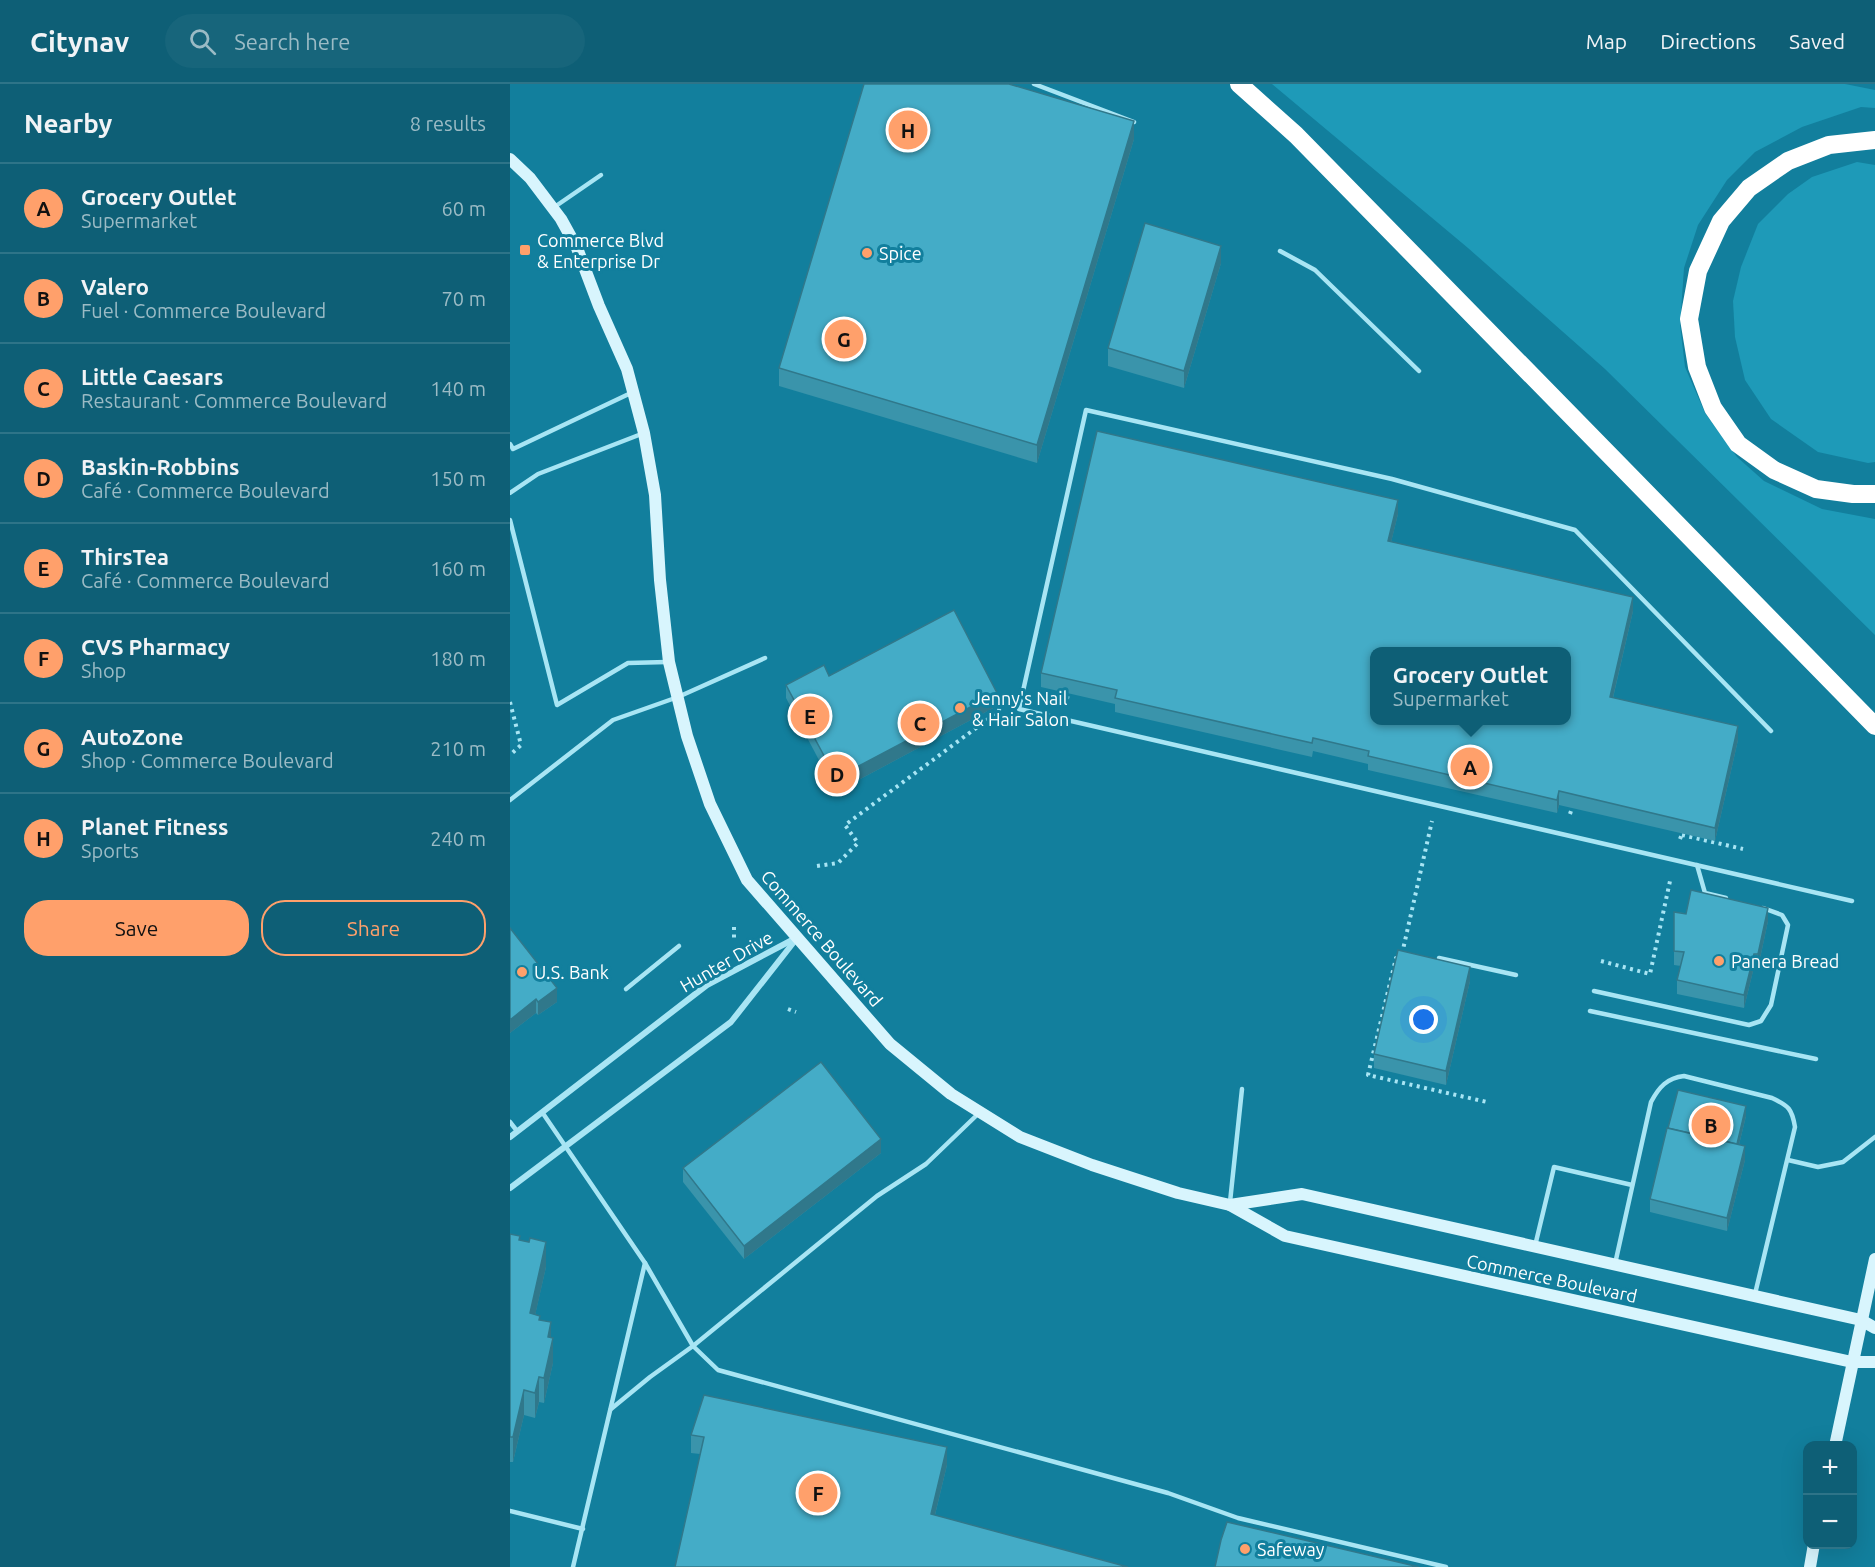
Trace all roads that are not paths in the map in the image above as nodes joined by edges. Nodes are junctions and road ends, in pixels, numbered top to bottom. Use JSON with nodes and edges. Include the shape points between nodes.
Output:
{"nodes":[{"id":1,"x":1034,"y":84,"type":"edge"},
{"id":2,"x":1239,"y":84,"type":"edge"},
{"id":3,"x":1134,"y":122,"type":"edge"},
{"id":4,"x":1875,"y":140,"type":"edge"},
{"id":5,"x":510,"y":159,"type":"edge"},
{"id":6,"x":601,"y":175,"type":"dead end"},
{"id":7,"x":553,"y":208,"type":"junction"},
{"id":8,"x":1280,"y":251,"type":"dead end"},
{"id":9,"x":1419,"y":371,"type":"dead end"},
{"id":10,"x":633,"y":392,"type":"junction"},
{"id":11,"x":644,"y":433,"type":"junction"},
{"id":12,"x":510,"y":444,"type":"edge"},
{"id":13,"x":510,"y":493,"type":"edge"},
{"id":14,"x":1875,"y":494,"type":"edge"},
{"id":15,"x":510,"y":520,"type":"edge"},
{"id":16,"x":765,"y":658,"type":"dead end"},
{"id":17,"x":669,"y":662,"type":"junction"},
{"id":18,"x":678,"y":697,"type":"junction"},
{"id":19,"x":1875,"y":726,"type":"edge"},
{"id":20,"x":1771,"y":731,"type":"dead end"},
{"id":21,"x":510,"y":800,"type":"edge"},
{"id":22,"x":1696,"y":865,"type":"junction"},
{"id":23,"x":1736,"y":901,"type":"edge"},
{"id":24,"x":1852,"y":901,"type":"dead end"},
{"id":25,"x":1757,"y":906,"type":"edge"},
{"id":26,"x":797,"y":938,"type":"junction"},
{"id":27,"x":679,"y":946,"type":"dead end"},
{"id":28,"x":1439,"y":958,"type":"edge"},
{"id":29,"x":1516,"y":975,"type":"dead end"},
{"id":30,"x":626,"y":989,"type":"dead end"},
{"id":31,"x":1594,"y":991,"type":"dead end"},
{"id":32,"x":1590,"y":1011,"type":"dead end"},
{"id":33,"x":1816,"y":1059,"type":"dead end"},
{"id":34,"x":1242,"y":1089,"type":"dead end"},
{"id":35,"x":980,"y":1112,"type":"junction"},
{"id":36,"x":542,"y":1113,"type":"junction"},
{"id":37,"x":510,"y":1122,"type":"edge"},
{"id":38,"x":517,"y":1131,"type":"junction"},
{"id":39,"x":510,"y":1137,"type":"edge"},
{"id":40,"x":1875,"y":1137,"type":"edge"},
{"id":41,"x":566,"y":1147,"type":"junction"},
{"id":42,"x":1788,"y":1160,"type":"junction"},
{"id":43,"x":1632,"y":1185,"type":"junction"},
{"id":44,"x":510,"y":1188,"type":"edge"},
{"id":45,"x":1230,"y":1205,"type":"junction"},
{"id":46,"x":1535,"y":1246,"type":"junction"},
{"id":47,"x":1875,"y":1258,"type":"edge"},
{"id":48,"x":645,"y":1263,"type":"junction"},
{"id":49,"x":1615,"y":1264,"type":"junction"},
{"id":50,"x":1755,"y":1296,"type":"junction"},
{"id":51,"x":1861,"y":1320,"type":"junction"},
{"id":52,"x":1875,"y":1328,"type":"edge"},
{"id":53,"x":693,"y":1346,"type":"junction"},
{"id":54,"x":1852,"y":1362,"type":"junction"},
{"id":55,"x":1875,"y":1362,"type":"edge"},
{"id":56,"x":611,"y":1409,"type":"junction"},
{"id":57,"x":1836,"y":1441,"type":"edge"},
{"id":58,"x":510,"y":1511,"type":"edge"},
{"id":59,"x":583,"y":1529,"type":"junction"},
{"id":60,"x":1813,"y":1549,"type":"edge"},
{"id":61,"x":573,"y":1567,"type":"edge"},
{"id":62,"x":1446,"y":1567,"type":"edge"},
{"id":63,"x":1810,"y":1567,"type":"edge"}],
"edges":[{"from":1,"to":3,"type":"lane"},
{"from":2,"to":19,"type":"highway","via":[[1296,135]]},
{"from":4,"to":14,"type":"highway","via":[[1828,145],[1788,161],[1749,188],[1721,221],[1702,261],[1689,319],[1697,367],[1713,408],[1738,444],[1774,470],[1816,489]]},
{"from":5,"to":7,"type":"street","name":"Commerce Boulevard"},
{"from":6,"to":7,"type":"lane"},
{"from":7,"to":10,"type":"street","name":"Commerce Boulevard","via":[[577,248]]},
{"from":8,"to":9,"type":"lane","via":[[1315,270]]},
{"from":10,"to":11,"type":"street","name":"Commerce Boulevard"},
{"from":10,"to":12,"type":"lane","via":[[513,449]]},
{"from":11,"to":13,"type":"lane","via":[[538,474]]},
{"from":11,"to":17,"type":"street","name":"Commerce Boulevard","via":[[655,495]]},
{"from":15,"to":17,"type":"lane","via":[[556,705],[628,663]]},
{"from":16,"to":18,"type":"lane"},
{"from":17,"to":18,"type":"street","name":"Commerce Boulevard"},
{"from":18,"to":21,"type":"lane","via":[[613,720]]},
{"from":18,"to":26,"type":"street","name":"Commerce Boulevard","via":[[710,804],[747,880]]},
{"from":20,"to":22,"type":"lane","via":[[1575,530],[1392,479],[1086,410],[1018,709]]},
{"from":22,"to":23,"type":"lane","via":[[1705,893]]},
{"from":22,"to":24,"type":"lane"},
{"from":25,"to":31,"type":"lane","via":[[1782,915],[1788,925],[1771,1005],[1761,1021],[1749,1025]]},
{"from":26,"to":35,"type":"street","name":"Commerce Boulevard","via":[[890,1044],[951,1094]]},
{"from":26,"to":36,"type":"street","name":"Hunter Drive","via":[[707,985]]},
{"from":26,"to":41,"type":"street","name":"Hunter Drive","via":[[731,1022]]},
{"from":27,"to":30,"type":"lane"},
{"from":28,"to":29,"type":"lane"},
{"from":32,"to":33,"type":"lane"},
{"from":34,"to":45,"type":"lane"},
{"from":35,"to":45,"type":"street","name":"Commerce Boulevard","via":[[1020,1137],[1092,1165]]},
{"from":35,"to":53,"type":"lane","via":[[926,1164],[877,1196]]},
{"from":36,"to":38,"type":"street","name":"Hunter Drive"},
{"from":36,"to":41,"type":"lane"},
{"from":37,"to":38,"type":"lane"},
{"from":38,"to":39,"type":"street","name":"Hunter Drive"},
{"from":40,"to":42,"type":"lane","via":[[1843,1162],[1818,1167]]},
{"from":41,"to":44,"type":"street","name":"Hunter Drive"},
{"from":41,"to":48,"type":"lane"},
{"from":42,"to":43,"type":"lane","via":[[1795,1127],[1793,1113],[1785,1104],[1684,1076],[1672,1077],[1651,1102]]},
{"from":42,"to":50,"type":"lane"},
{"from":43,"to":46,"type":"lane","via":[[1554,1167]]},
{"from":43,"to":49,"type":"lane"},
{"from":45,"to":46,"type":"street","name":"Commerce Boulevard","via":[[1302,1194]]},
{"from":45,"to":54,"type":"street","name":"Commerce Boulevard","via":[[1285,1236]]},
{"from":46,"to":49,"type":"street","name":"Commerce Boulevard"},
{"from":47,"to":51,"type":"street"},
{"from":48,"to":53,"type":"lane"},
{"from":48,"to":56,"type":"lane"},
{"from":49,"to":50,"type":"street","name":"Commerce Boulevard"},
{"from":50,"to":51,"type":"street","name":"Commerce Boulevard"},
{"from":51,"to":52,"type":"street","name":"Commerce Boulevard"},
{"from":51,"to":54,"type":"street"},
{"from":53,"to":56,"type":"lane"},
{"from":53,"to":62,"type":"lane","via":[[718,1370],[757,1382],[1168,1493],[1238,1518]]},
{"from":54,"to":55,"type":"street","name":"Commerce Boulevard"},
{"from":54,"to":57,"type":"street"},
{"from":56,"to":59,"type":"lane"},
{"from":58,"to":59,"type":"lane"},
{"from":59,"to":61,"type":"lane"},
{"from":60,"to":63,"type":"street"}]}
